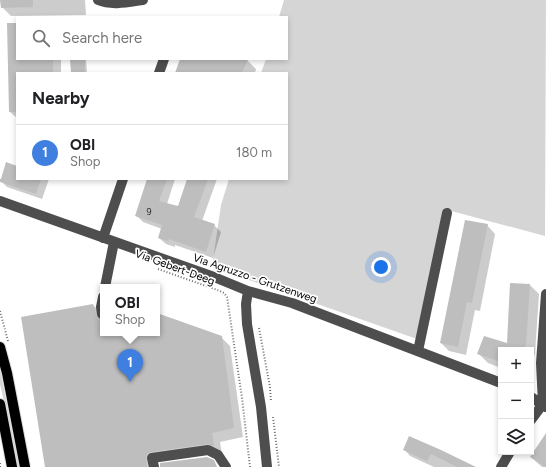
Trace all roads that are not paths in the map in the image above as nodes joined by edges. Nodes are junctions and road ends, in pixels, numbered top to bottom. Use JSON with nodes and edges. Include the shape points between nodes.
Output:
{"nodes":[{"id":1,"x":98,"y":0,"type":"edge"},
{"id":2,"x":143,"y":0,"type":"edge"},
{"id":3,"x":164,"y":60,"type":"edge"},
{"id":4,"x":159,"y":72,"type":"edge"},
{"id":5,"x":123,"y":180,"type":"edge"},
{"id":6,"x":0,"y":201,"type":"edge"},
{"id":7,"x":447,"y":213,"type":"dead end"},
{"id":8,"x":103,"y":238,"type":"junction"},
{"id":9,"x":114,"y":242,"type":"junction"},
{"id":10,"x":106,"y":284,"type":"edge"},
{"id":11,"x":248,"y":291,"type":"junction"},
{"id":12,"x":546,"y":294,"type":"edge"},
{"id":13,"x":0,"y":347,"type":"edge"},
{"id":14,"x":418,"y":351,"type":"junction"},
{"id":15,"x":498,"y":382,"type":"edge"},
{"id":16,"x":534,"y":399,"type":"edge"},
{"id":17,"x":0,"y":404,"type":"edge"},
{"id":18,"x":544,"y":406,"type":"edge"},
{"id":19,"x":532,"y":419,"type":"edge"},
{"id":20,"x":508,"y":455,"type":"edge"},
{"id":21,"x":11,"y":465,"type":"edge"},
{"id":22,"x":25,"y":467,"type":"edge"},
{"id":23,"x":154,"y":467,"type":"edge"},
{"id":24,"x":226,"y":467,"type":"edge"},
{"id":25,"x":267,"y":467,"type":"edge"},
{"id":26,"x":501,"y":467,"type":"edge"}],
"edges":[{"from":1,"to":2,"type":"street","via":[[111,3]]},
{"from":3,"to":4,"type":"street"},
{"from":5,"to":8,"type":"street"},
{"from":6,"to":8,"type":"street","name":"Via Agruzzo - Grutzenweg"},
{"from":7,"to":14,"type":"street"},
{"from":8,"to":9,"type":"street","name":"Via Agruzzo - Grutzenweg"},
{"from":9,"to":10,"type":"street"},
{"from":9,"to":11,"type":"street","name":"Via Agruzzo - Grutzenweg"},
{"from":11,"to":14,"type":"street","name":"Via Agruzzo - Grutzenweg","via":[[292,303]]},
{"from":11,"to":25,"type":"street","via":[[246,324],[262,407]]},
{"from":12,"to":18,"type":"street","via":[[541,363]]},
{"from":13,"to":22,"type":"main road"},
{"from":14,"to":15,"type":"street","name":"Via Agruzzo - Grutzenweg"},
{"from":16,"to":18,"type":"street"},
{"from":17,"to":21,"type":"main road"},
{"from":18,"to":19,"type":"street"},
{"from":20,"to":26,"type":"street"},
{"from":23,"to":24,"type":"street","via":[[152,458],[208,450],[218,455]]}]}
